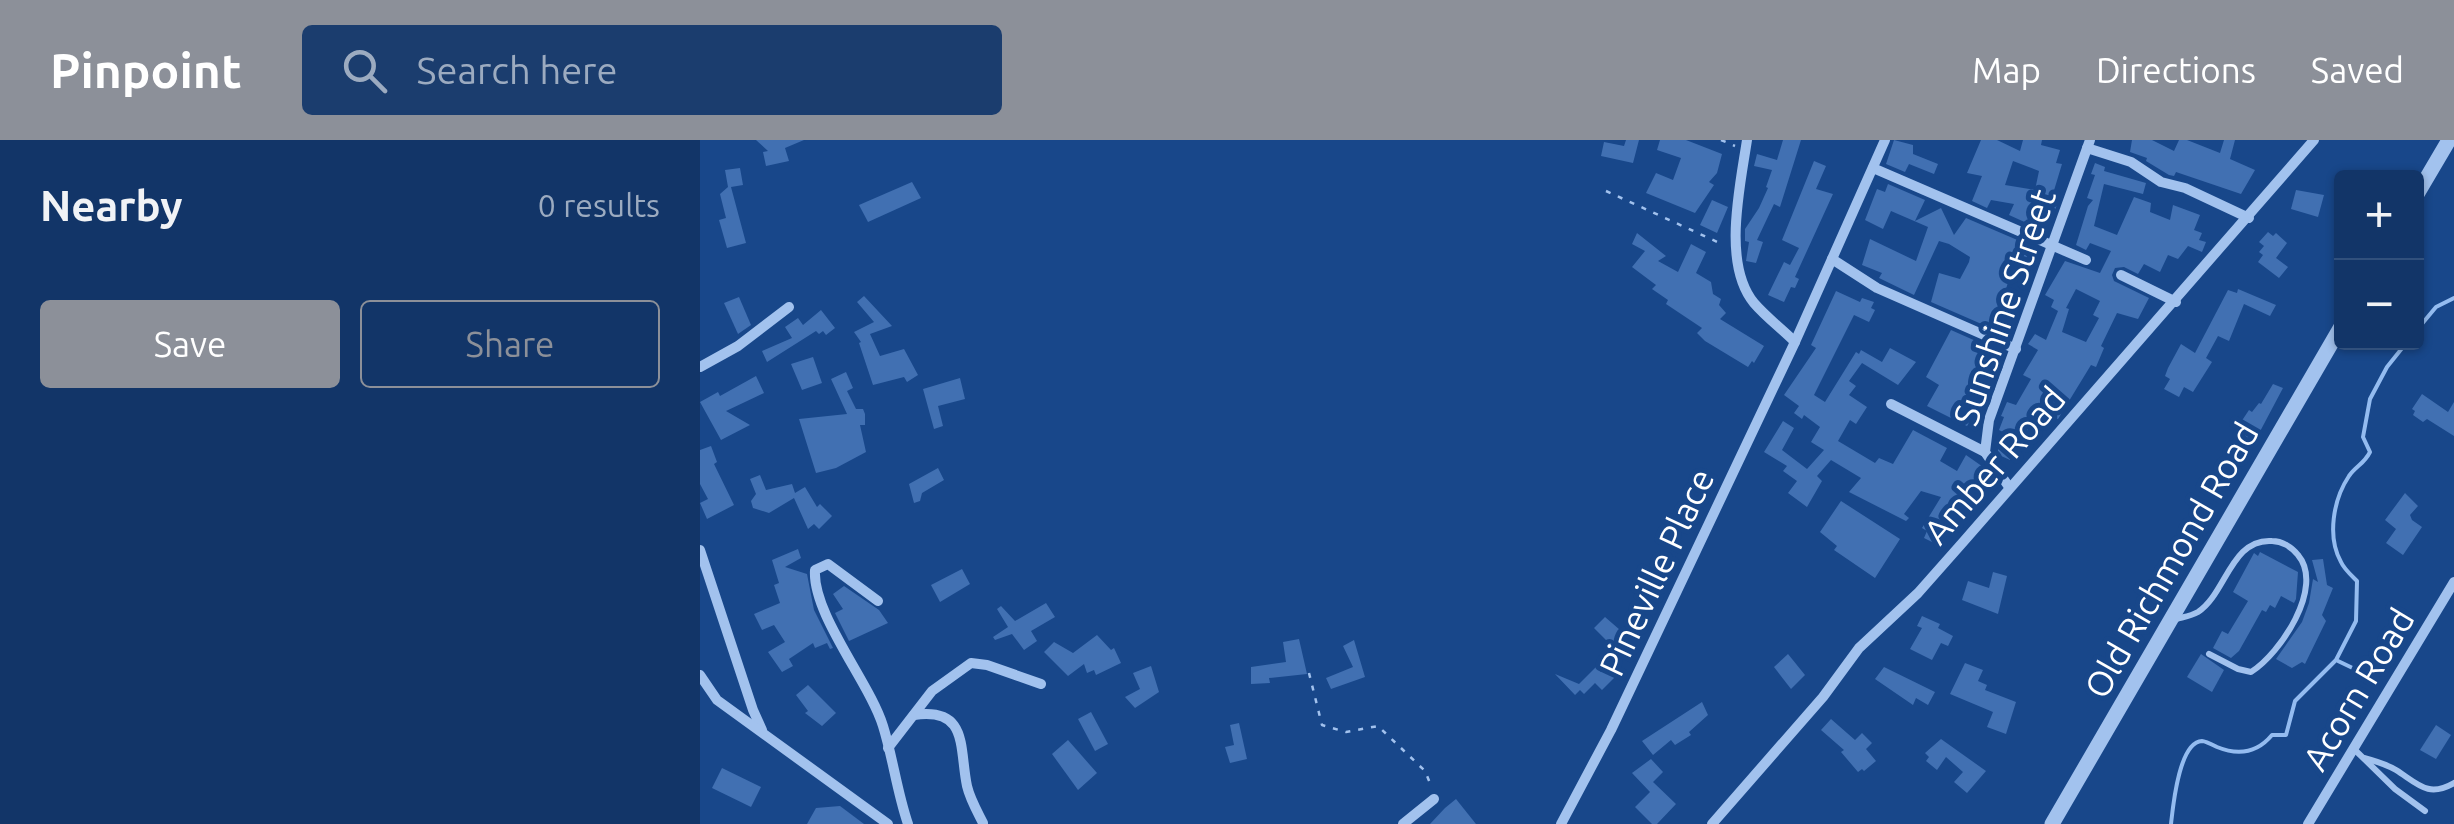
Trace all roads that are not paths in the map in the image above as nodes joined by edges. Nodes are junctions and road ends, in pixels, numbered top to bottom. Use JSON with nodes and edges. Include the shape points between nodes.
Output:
{"nodes":[{"id":1,"x":1885,"y":140,"type":"edge"},
{"id":2,"x":2314,"y":140,"type":"edge"},
{"id":3,"x":2449,"y":140,"type":"edge"},
{"id":4,"x":2088,"y":144,"type":"edge"},
{"id":5,"x":1746,"y":146,"type":"edge"},
{"id":6,"x":1873,"y":168,"type":"junction"},
{"id":7,"x":2424,"y":182,"type":"edge"},
{"id":8,"x":2249,"y":218,"type":"junction"},
{"id":9,"x":2054,"y":244,"type":"junction"},
{"id":10,"x":1832,"y":258,"type":"junction"},
{"id":11,"x":2086,"y":260,"type":"dead end"},
{"id":12,"x":2121,"y":275,"type":"dead end"},
{"id":13,"x":2176,"y":302,"type":"junction"},
{"id":14,"x":789,"y":307,"type":"dead end"},
{"id":15,"x":2334,"y":339,"type":"edge"},
{"id":16,"x":1795,"y":342,"type":"junction"},
{"id":17,"x":2016,"y":350,"type":"junction"},
{"id":18,"x":700,"y":366,"type":"edge"},
{"id":19,"x":1890,"y":404,"type":"dead end"},
{"id":20,"x":1986,"y":452,"type":"junction"},
{"id":21,"x":2009,"y":487,"type":"junction"},
{"id":22,"x":700,"y":550,"type":"edge"},
{"id":23,"x":2454,"y":582,"type":"edge"},
{"id":24,"x":878,"y":602,"type":"dead end"},
{"id":25,"x":2170,"y":620,"type":"junction"},
{"id":26,"x":2209,"y":654,"type":"dead end"},
{"id":27,"x":700,"y":675,"type":"edge"},
{"id":28,"x":1041,"y":684,"type":"dead end"},
{"id":29,"x":914,"y":715,"type":"junction"},
{"id":30,"x":763,"y":731,"type":"junction"},
{"id":31,"x":888,"y":748,"type":"junction"},
{"id":32,"x":2354,"y":749,"type":"junction"},
{"id":33,"x":2364,"y":758,"type":"junction"},
{"id":34,"x":2454,"y":783,"type":"edge"},
{"id":35,"x":1434,"y":799,"type":"road end"},
{"id":36,"x":2425,"y":811,"type":"dead end"},
{"id":37,"x":984,"y":823,"type":"edge"},
{"id":38,"x":888,"y":824,"type":"edge"},
{"id":39,"x":908,"y":824,"type":"edge"},
{"id":40,"x":1403,"y":824,"type":"edge"},
{"id":41,"x":1561,"y":824,"type":"edge"},
{"id":42,"x":1712,"y":824,"type":"edge"},
{"id":43,"x":2052,"y":824,"type":"edge"},
{"id":44,"x":2308,"y":824,"type":"edge"}],
"edges":[{"from":1,"to":6,"type":"street","name":"Pineville Place"},
{"from":2,"to":8,"type":"street","name":"Amber Road"},
{"from":3,"to":7,"type":"street"},
{"from":4,"to":8,"type":"street"},
{"from":4,"to":9,"type":"street","name":"Sunshine Street"},
{"from":5,"to":16,"type":"street","via":[[1734,250],[1754,303]]},
{"from":6,"to":9,"type":"street"},
{"from":6,"to":10,"type":"street","name":"Pineville Place"},
{"from":8,"to":13,"type":"street","name":"Amber Road"},
{"from":9,"to":11,"type":"street"},
{"from":9,"to":17,"type":"street","name":"Sunshine Street"},
{"from":10,"to":16,"type":"street","name":"Pineville Place"},
{"from":10,"to":17,"type":"street","via":[[1877,288]]},
{"from":12,"to":13,"type":"street"},
{"from":13,"to":21,"type":"street","name":"Amber Road"},
{"from":14,"to":18,"type":"street"},
{"from":15,"to":25,"type":"street","name":"Old Richmond Road"},
{"from":16,"to":41,"type":"street","name":"Pineville Place"},
{"from":17,"to":20,"type":"street","name":"Sunshine Street","via":[[1989,420]]},
{"from":19,"to":20,"type":"street"},
{"from":20,"to":21,"type":"street","name":"Sunshine Street"},
{"from":21,"to":42,"type":"street","name":"Amber Road","via":[[1918,593],[1859,648]]},
{"from":22,"to":30,"type":"street"},
{"from":23,"to":32,"type":"street","name":"Acorn Road"},
{"from":24,"to":31,"type":"street","via":[[828,564],[815,570]]},
{"from":25,"to":26,"type":"lane","via":[[2200,610],[2237,558],[2257,542],[2294,549],[2308,574],[2306,588],[2275,647],[2251,672]]},
{"from":25,"to":43,"type":"street","name":"Old Richmond Road"},
{"from":27,"to":30,"type":"street","via":[[717,700]]},
{"from":28,"to":29,"type":"street","via":[[971,663],[932,691]]},
{"from":29,"to":31,"type":"street"},
{"from":29,"to":37,"type":"street","via":[[932,712],[953,724]]},
{"from":30,"to":38,"type":"street"},
{"from":31,"to":39,"type":"street"},
{"from":32,"to":33,"type":"lane"},
{"from":32,"to":44,"type":"street","name":"Acorn Road"},
{"from":33,"to":34,"type":"lane","via":[[2421,789]]},
{"from":33,"to":36,"type":"lane"},
{"from":35,"to":40,"type":"street"}]}
